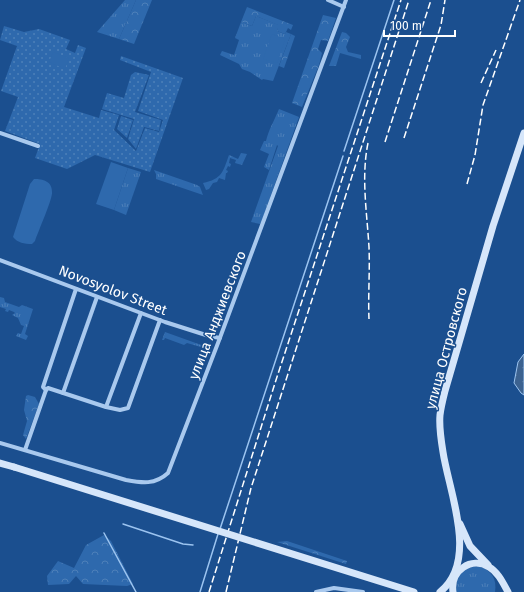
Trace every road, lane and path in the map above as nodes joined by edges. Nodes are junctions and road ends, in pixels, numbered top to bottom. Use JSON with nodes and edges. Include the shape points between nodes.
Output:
{"nodes":[{"id":1,"x":328,"y":0,"type":"edge"},
{"id":2,"x":346,"y":0,"type":"edge"},
{"id":3,"x":344,"y":7,"type":"junction"},
{"id":4,"x":0,"y":133,"type":"edge"},
{"id":5,"x":524,"y":133,"type":"edge"},
{"id":6,"x":38,"y":146,"type":"dead end"},
{"id":7,"x":0,"y":260,"type":"edge"},
{"id":8,"x":76,"y":289,"type":"junction"},
{"id":9,"x":97,"y":297,"type":"junction"},
{"id":10,"x":141,"y":313,"type":"junction"},
{"id":11,"x":160,"y":320,"type":"junction"},
{"id":12,"x":220,"y":338,"type":"junction"},
{"id":13,"x":46,"y":390,"type":"junction"},
{"id":14,"x":63,"y":393,"type":"junction"},
{"id":15,"x":106,"y":407,"type":"junction"},
{"id":16,"x":0,"y":443,"type":"edge"},
{"id":17,"x":25,"y":450,"type":"junction"},
{"id":18,"x":0,"y":463,"type":"edge"},
{"id":19,"x":457,"y":517,"type":"junction"},
{"id":20,"x":494,"y":571,"type":"junction"},
{"id":21,"x":454,"y":575,"type":"junction"},
{"id":22,"x":316,"y":592,"type":"edge"},
{"id":23,"x":363,"y":592,"type":"edge"},
{"id":24,"x":414,"y":592,"type":"edge"},
{"id":25,"x":440,"y":592,"type":"edge"},
{"id":26,"x":452,"y":592,"type":"edge"},
{"id":27,"x":501,"y":592,"type":"edge"},
{"id":28,"x":508,"y":592,"type":"edge"}],
"edges":[{"from":1,"to":3,"type":"street"},
{"from":2,"to":3,"type":"street","name":"улица Анджиевского"},
{"from":3,"to":12,"type":"street","name":"улица Анджиевского"},
{"from":4,"to":6,"type":"street"},
{"from":5,"to":19,"type":"street","name":"улица Островского","via":[[493,226],[445,390],[440,416],[443,452]]},
{"from":7,"to":8,"type":"street","name":"Novosyolov Street"},
{"from":8,"to":9,"type":"street","name":"Novosyolov Street"},
{"from":8,"to":13,"type":"street","via":[[43,387]]},
{"from":9,"to":10,"type":"street","name":"Novosyolov Street"},
{"from":9,"to":14,"type":"street"},
{"from":10,"to":11,"type":"street","name":"Novosyolov Street"},
{"from":10,"to":15,"type":"street"},
{"from":11,"to":12,"type":"street","name":"Novosyolov Street"},
{"from":11,"to":15,"type":"street","via":[[128,408],[120,410]]},
{"from":12,"to":17,"type":"street","name":"улица Анджиевского","via":[[171,466],[162,478],[152,482],[126,480]]},
{"from":13,"to":14,"type":"street","via":[[48,388]]},
{"from":13,"to":17,"type":"street"},
{"from":14,"to":15,"type":"street"},
{"from":16,"to":17,"type":"street","name":"улица Анджиевского"},
{"from":18,"to":24,"type":"street","bridge":true},
{"from":19,"to":20,"type":"street","via":[[470,546]]},
{"from":19,"to":21,"type":"street","name":"улица Островского","via":[[460,545]]},
{"from":20,"to":21,"type":"street","via":[[475,563]]},
{"from":20,"to":27,"type":"street","via":[[500,581]]},
{"from":20,"to":28,"type":"street"},
{"from":21,"to":25,"type":"street","name":"улица Островского"},
{"from":21,"to":26,"type":"street"},
{"from":22,"to":23,"type":"street","via":[[334,588]]}]}
